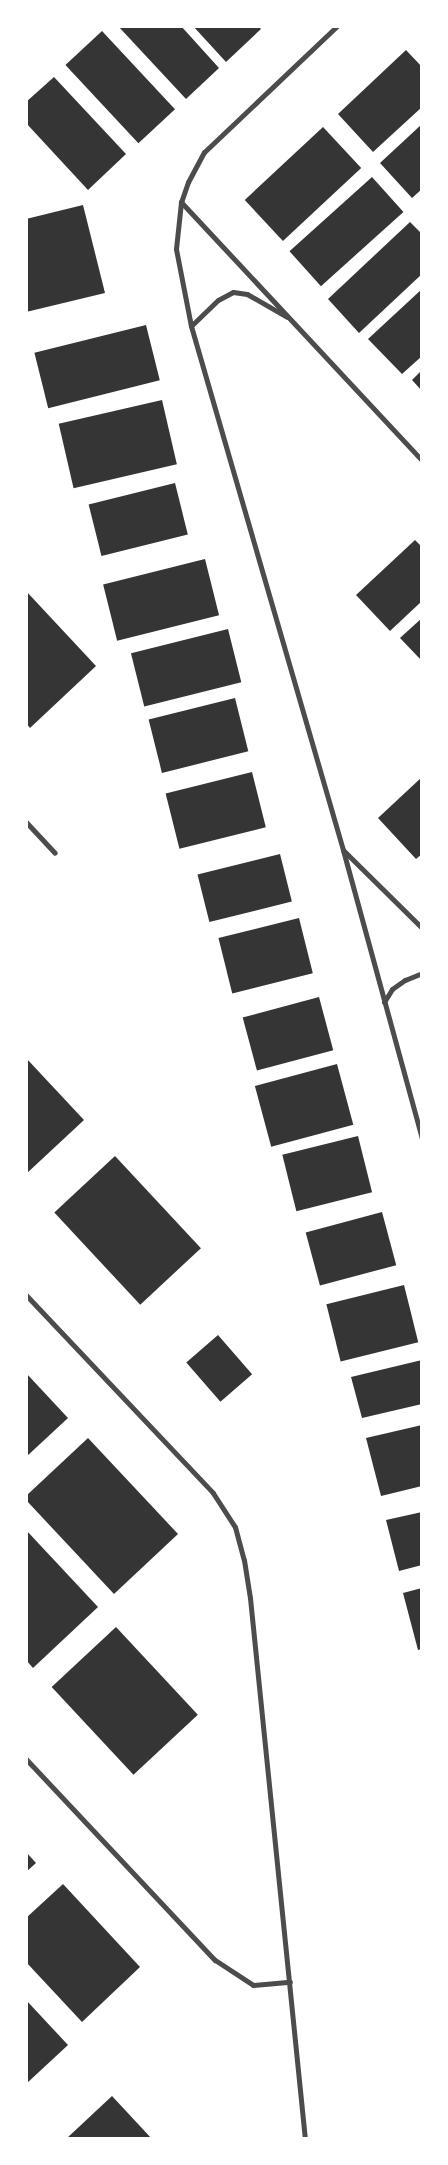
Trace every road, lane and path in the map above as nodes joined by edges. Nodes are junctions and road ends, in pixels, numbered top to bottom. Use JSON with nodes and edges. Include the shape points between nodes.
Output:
{"nodes":[{"id":1,"x":337,"y":26,"type":"edge"},
{"id":2,"x":181,"y":202,"type":"junction"},
{"id":3,"x":293,"y":320,"type":"junction"},
{"id":4,"x":191,"y":326,"type":"junction"},
{"id":5,"x":422,"y":460,"type":"edge"},
{"id":6,"x":26,"y":822,"type":"edge"},
{"id":7,"x":342,"y":850,"type":"junction"},
{"id":8,"x":55,"y":853,"type":"dead end"},
{"id":9,"x":422,"y":928,"type":"edge"},
{"id":10,"x":422,"y":973,"type":"edge"},
{"id":11,"x":384,"y":1002,"type":"junction"},
{"id":12,"x":422,"y":1138,"type":"edge"},
{"id":13,"x":26,"y":1295,"type":"edge"},
{"id":14,"x":26,"y":1759,"type":"edge"},
{"id":15,"x":290,"y":1982,"type":"junction"},
{"id":16,"x":305,"y":2139,"type":"edge"}],
"edges":[{"from":1,"to":2,"type":"street","via":[[204,152]]},
{"from":2,"to":3,"type":"street"},
{"from":2,"to":4,"type":"street","via":[[176,248]]},
{"from":3,"to":4,"type":"street","via":[[247,294],[233,292],[218,300]]},
{"from":3,"to":5,"type":"street"},
{"from":4,"to":7,"type":"street"},
{"from":6,"to":8,"type":"street"},
{"from":7,"to":9,"type":"street"},
{"from":7,"to":11,"type":"street"},
{"from":10,"to":11,"type":"street","via":[[392,989]]},
{"from":11,"to":12,"type":"street"},
{"from":13,"to":15,"type":"street","via":[[213,1493],[235,1527],[250,1598]]},
{"from":14,"to":15,"type":"street","via":[[215,1960],[253,1985]]},
{"from":15,"to":16,"type":"street"}]}
